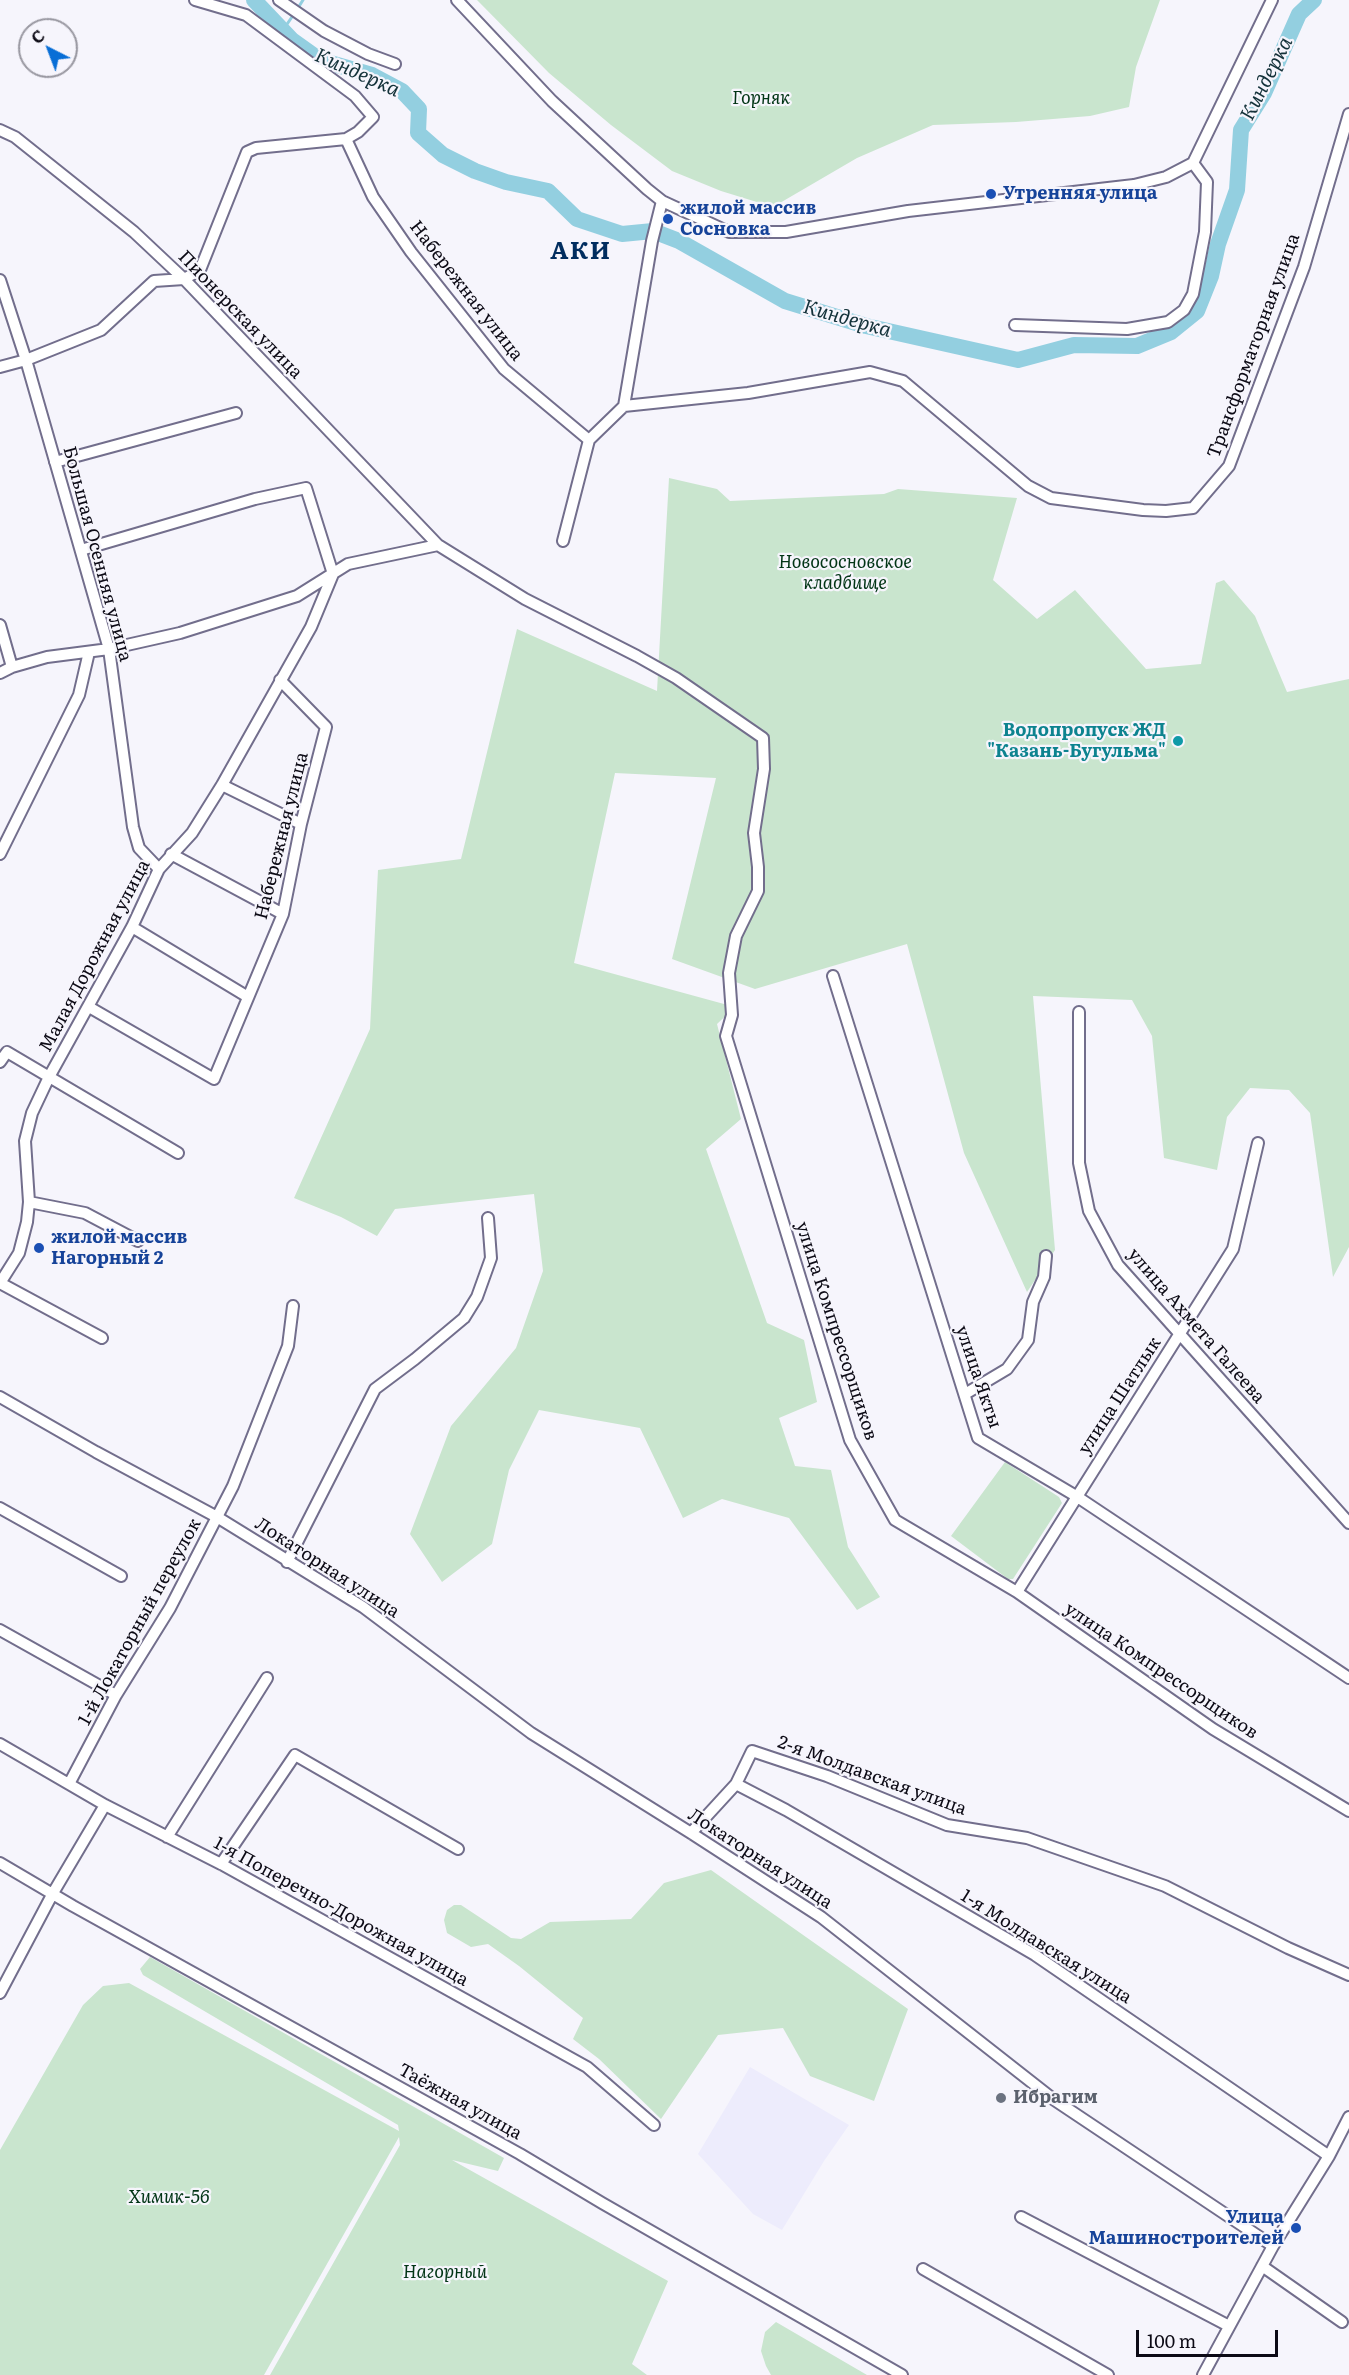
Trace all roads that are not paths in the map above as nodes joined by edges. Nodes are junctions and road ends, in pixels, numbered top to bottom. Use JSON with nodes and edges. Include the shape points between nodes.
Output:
{"nodes":[{"id":1,"x":195,"y":0,"type":"edge"},
{"id":2,"x":279,"y":0,"type":"edge"},
{"id":3,"x":457,"y":0,"type":"edge"},
{"id":4,"x":1272,"y":0,"type":"edge"},
{"id":5,"x":395,"y":64,"type":"dead end"},
{"id":6,"x":1349,"y":114,"type":"edge"},
{"id":7,"x":0,"y":130,"type":"edge"},
{"id":8,"x":346,"y":139,"type":"junction"},
{"id":9,"x":1193,"y":163,"type":"junction"},
{"id":10,"x":662,"y":201,"type":"junction"},
{"id":11,"x":184,"y":279,"type":"junction"},
{"id":12,"x":0,"y":280,"type":"edge"},
{"id":13,"x":1015,"y":325,"type":"dead end"},
{"id":14,"x":26,"y":360,"type":"junction"},
{"id":15,"x":0,"y":367,"type":"edge"},
{"id":16,"x":624,"y":406,"type":"junction"},
{"id":17,"x":236,"y":413,"type":"dead end"},
{"id":18,"x":589,"y":440,"type":"junction"},
{"id":19,"x":55,"y":462,"type":"junction"},
{"id":20,"x":563,"y":542,"type":"dead end"},
{"id":21,"x":438,"y":545,"type":"junction"},
{"id":22,"x":81,"y":550,"type":"junction"},
{"id":23,"x":333,"y":574,"type":"junction"},
{"id":24,"x":0,"y":625,"type":"edge"},
{"id":25,"x":109,"y":649,"type":"junction"},
{"id":26,"x":89,"y":652,"type":"junction"},
{"id":27,"x":12,"y":667,"type":"junction"},
{"id":28,"x":0,"y":673,"type":"edge"},
{"id":29,"x":280,"y":680,"type":"junction"},
{"id":30,"x":222,"y":784,"type":"junction"},
{"id":31,"x":301,"y":824,"type":"junction"},
{"id":32,"x":0,"y":854,"type":"edge"},
{"id":33,"x":171,"y":854,"type":"junction"},
{"id":34,"x":159,"y":869,"type":"junction"},
{"id":35,"x":283,"y":914,"type":"junction"},
{"id":36,"x":132,"y":927,"type":"junction"},
{"id":37,"x":729,"y":973,"type":"joint"},
{"id":38,"x":833,"y":976,"type":"dead end"},
{"id":39,"x":248,"y":996,"type":"junction"},
{"id":40,"x":88,"y":1007,"type":"junction"},
{"id":41,"x":1079,"y":1012,"type":"dead end"},
{"id":42,"x":0,"y":1062,"type":"edge"},
{"id":43,"x":49,"y":1077,"type":"junction"},
{"id":44,"x":1258,"y":1143,"type":"dead end"},
{"id":45,"x":178,"y":1153,"type":"dead end"},
{"id":46,"x":29,"y":1202,"type":"junction"},
{"id":47,"x":488,"y":1218,"type":"dead end"},
{"id":48,"x":138,"y":1241,"type":"dead end"},
{"id":49,"x":1046,"y":1256,"type":"dead end"},
{"id":50,"x":0,"y":1283,"type":"edge"},
{"id":51,"x":293,"y":1306,"type":"dead end"},
{"id":52,"x":1179,"y":1335,"type":"junction"},
{"id":53,"x":102,"y":1338,"type":"dead end"},
{"id":54,"x":965,"y":1394,"type":"junction"},
{"id":55,"x":0,"y":1397,"type":"edge"},
{"id":56,"x":1076,"y":1496,"type":"junction"},
{"id":57,"x":0,"y":1508,"type":"edge"},
{"id":58,"x":218,"y":1517,"type":"junction"},
{"id":59,"x":1349,"y":1523,"type":"edge"},
{"id":60,"x":287,"y":1562,"type":"junction"},
{"id":61,"x":121,"y":1576,"type":"dead end"},
{"id":62,"x":1017,"y":1592,"type":"junction"},
{"id":63,"x":0,"y":1629,"type":"edge"},
{"id":64,"x":267,"y":1678,"type":"dead end"},
{"id":65,"x":1349,"y":1678,"type":"edge"},
{"id":66,"x":116,"y":1695,"type":"junction"},
{"id":67,"x":0,"y":1744,"type":"edge"},
{"id":68,"x":69,"y":1784,"type":"junction"},
{"id":69,"x":736,"y":1784,"type":"junction"},
{"id":70,"x":105,"y":1805,"type":"junction"},
{"id":71,"x":1349,"y":1811,"type":"edge"},
{"id":72,"x":691,"y":1833,"type":"junction"},
{"id":73,"x":167,"y":1837,"type":"junction"},
{"id":74,"x":458,"y":1850,"type":"dead end"},
{"id":75,"x":0,"y":1863,"type":"edge"},
{"id":76,"x":222,"y":1864,"type":"junction"},
{"id":77,"x":52,"y":1893,"type":"junction"},
{"id":78,"x":1349,"y":1975,"type":"edge"},
{"id":79,"x":0,"y":1993,"type":"edge"},
{"id":80,"x":1349,"y":2117,"type":"edge"},
{"id":81,"x":654,"y":2125,"type":"dead end"},
{"id":82,"x":1329,"y":2156,"type":"junction"},
{"id":83,"x":1021,"y":2217,"type":"dead end"},
{"id":84,"x":1273,"y":2246,"type":"junction"},
{"id":85,"x":1262,"y":2266,"type":"junction"},
{"id":86,"x":923,"y":2270,"type":"dead end"},
{"id":87,"x":1342,"y":2322,"type":"dead end"},
{"id":88,"x":1229,"y":2326,"type":"junction"},
{"id":89,"x":902,"y":2375,"type":"edge"},
{"id":90,"x":1108,"y":2375,"type":"edge"},
{"id":91,"x":1203,"y":2375,"type":"edge"}],
"edges":[{"from":1,"to":8,"type":"street","via":[[246,15],[355,96],[373,117]]},
{"from":2,"to":5,"type":"street","via":[[324,31]]},
{"from":3,"to":10,"type":"street","via":[[552,101]]},
{"from":4,"to":9,"type":"street"},
{"from":6,"to":16,"type":"street","name":"Трансформаторная улица","via":[[1304,267],[1229,466],[1193,508],[1143,510],[1051,498],[1028,486],[903,381],[870,372],[748,393]]},
{"from":7,"to":11,"type":"street","name":"Пионерская улица","via":[[15,137],[134,231]]},
{"from":8,"to":11,"type":"street","via":[[248,152],[200,270]]},
{"from":8,"to":18,"type":"street","name":"Набережная улица","via":[[373,196],[404,243],[504,369]]},
{"from":9,"to":10,"type":"street","via":[[1166,177],[1134,185],[908,211],[786,232],[729,232]]},
{"from":9,"to":13,"type":"street","via":[[1207,182],[1205,232],[1193,294],[1184,310],[1168,322],[1127,329]]},
{"from":10,"to":16,"type":"street","via":[[651,241]]},
{"from":11,"to":14,"type":"street","via":[[154,281],[101,330]]},
{"from":11,"to":21,"type":"street","name":"Пионерская улица"},
{"from":12,"to":14,"type":"street","name":"Большая Осенняя улица"},
{"from":14,"to":15,"type":"street"},
{"from":14,"to":19,"type":"street","name":"Большая Осенняя улица"},
{"from":16,"to":18,"type":"street"},
{"from":17,"to":19,"type":"street"},
{"from":18,"to":20,"type":"street"},
{"from":19,"to":22,"type":"street","name":"Большая Осенняя улица"},
{"from":21,"to":23,"type":"street","via":[[348,564]]},
{"from":21,"to":37,"type":"street","name":"Пионерская улица","via":[[525,599],[676,678],[763,738],[764,769],[754,832],[758,891],[736,936]]},
{"from":22,"to":23,"type":"street","via":[[306,488]]},
{"from":22,"to":25,"type":"street","name":"Большая Осенняя улица"},
{"from":23,"to":25,"type":"street","via":[[297,596],[180,633]]},
{"from":23,"to":29,"type":"street","name":"Малая Дорожная улица","via":[[311,627]]},
{"from":24,"to":27,"type":"street"},
{"from":25,"to":26,"type":"street"},
{"from":25,"to":34,"type":"street","name":"Большая Осенняя улица","via":[[133,827],[139,848]]},
{"from":26,"to":27,"type":"street","via":[[47,657]]},
{"from":26,"to":32,"type":"street","via":[[79,695]]},
{"from":27,"to":28,"type":"street"},
{"from":29,"to":30,"type":"street","name":"Малая Дорожная улица"},
{"from":29,"to":31,"type":"street","name":"Набережная улица","via":[[326,727]]},
{"from":30,"to":31,"type":"street"},
{"from":30,"to":33,"type":"street","name":"Малая Дорожная улица","via":[[192,832]]},
{"from":31,"to":35,"type":"street","name":"Набережная улица"},
{"from":33,"to":34,"type":"street","name":"Малая Дорожная улица"},
{"from":33,"to":35,"type":"street"},
{"from":34,"to":36,"type":"street","name":"Малая Дорожная улица"},
{"from":35,"to":39,"type":"street","name":"Набережная улица"},
{"from":36,"to":39,"type":"street"},
{"from":36,"to":40,"type":"street","name":"Малая Дорожная улица"},
{"from":37,"to":62,"type":"street","name":"улица Компрессорщиков","via":[[732,1016],[726,1036],[850,1440],[895,1520]]},
{"from":38,"to":54,"type":"street","name":"улица Якты"},
{"from":39,"to":40,"type":"street","name":"Набережная улица","via":[[214,1078]]},
{"from":40,"to":43,"type":"street","name":"Малая Дорожная улица"},
{"from":41,"to":52,"type":"street","name":"улица Ахмета Галеева","via":[[1079,1163],[1089,1211],[1118,1265]]},
{"from":42,"to":43,"type":"street","via":[[7,1052]]},
{"from":43,"to":45,"type":"street"},
{"from":43,"to":46,"type":"street","name":"Малая Дорожная улица","via":[[32,1113],[25,1142]]},
{"from":44,"to":52,"type":"street","name":"улица Шатлык","via":[[1233,1249]]},
{"from":46,"to":48,"type":"street","via":[[85,1213]]},
{"from":46,"to":50,"type":"street","name":"Малая Дорожная улица","via":[[21,1248]]},
{"from":47,"to":60,"type":"street","via":[[491,1258],[477,1297],[464,1317],[375,1389]]},
{"from":49,"to":54,"type":"street","via":[[1044,1277],[1033,1302],[1028,1340],[1007,1369]]},
{"from":50,"to":53,"type":"street"},
{"from":51,"to":58,"type":"street","name":"1-й Локаторный переулок","via":[[288,1346]]},
{"from":52,"to":56,"type":"street","name":"улица Шатлык"},
{"from":52,"to":59,"type":"street","name":"улица Ахмета Галеева"},
{"from":54,"to":56,"type":"street","name":"улица Якты","via":[[978,1438]]},
{"from":55,"to":58,"type":"street","name":"Локаторная улица"},
{"from":56,"to":62,"type":"street","name":"улица Шатлык"},
{"from":56,"to":65,"type":"street","name":"улица Якты"},
{"from":57,"to":61,"type":"street"},
{"from":58,"to":60,"type":"street","name":"Локаторная улица"},
{"from":58,"to":66,"type":"street","name":"1-й Локаторный переулок","via":[[170,1608]]},
{"from":60,"to":72,"type":"street","name":"Локаторная улица","via":[[363,1607],[531,1733]]},
{"from":62,"to":71,"type":"street","name":"улица Компрессорщиков","via":[[1213,1730]]},
{"from":63,"to":66,"type":"street"},
{"from":64,"to":73,"type":"street"},
{"from":66,"to":68,"type":"street","name":"1-й Локаторный переулок"},
{"from":67,"to":68,"type":"street","name":"1-я Поперечно-Дорожная улица"},
{"from":68,"to":70,"type":"street","name":"1-я Поперечно-Дорожная улица"},
{"from":69,"to":72,"type":"street"},
{"from":69,"to":78,"type":"street","name":"2-я Молдавская улица","via":[[752,1751],[827,1776],[947,1825],[1027,1838],[1165,1886]]},
{"from":69,"to":82,"type":"street","name":"1-я Молдавская улица","via":[[1035,1955]]},
{"from":70,"to":73,"type":"street","name":"1-я Поперечно-Дорожная улица"},
{"from":70,"to":77,"type":"street"},
{"from":72,"to":84,"type":"street","name":"Локаторная улица","via":[[821,1917],[1053,2099]]},
{"from":73,"to":76,"type":"street","name":"1-я Поперечно-Дорожная улица"},
{"from":74,"to":76,"type":"street","via":[[295,1755]]},
{"from":75,"to":77,"type":"street","name":"Таёжная улица"},
{"from":76,"to":81,"type":"street","name":"1-я Поперечно-Дорожная улица","via":[[587,2067]]},
{"from":77,"to":79,"type":"street"},
{"from":77,"to":89,"type":"street","name":"Таёжная улица","via":[[520,2154]]},
{"from":80,"to":82,"type":"street"},
{"from":82,"to":84,"type":"street"},
{"from":83,"to":88,"type":"street"},
{"from":84,"to":85,"type":"street"},
{"from":85,"to":87,"type":"street"},
{"from":85,"to":88,"type":"street"},
{"from":86,"to":90,"type":"street"},
{"from":88,"to":91,"type":"street"}]}
